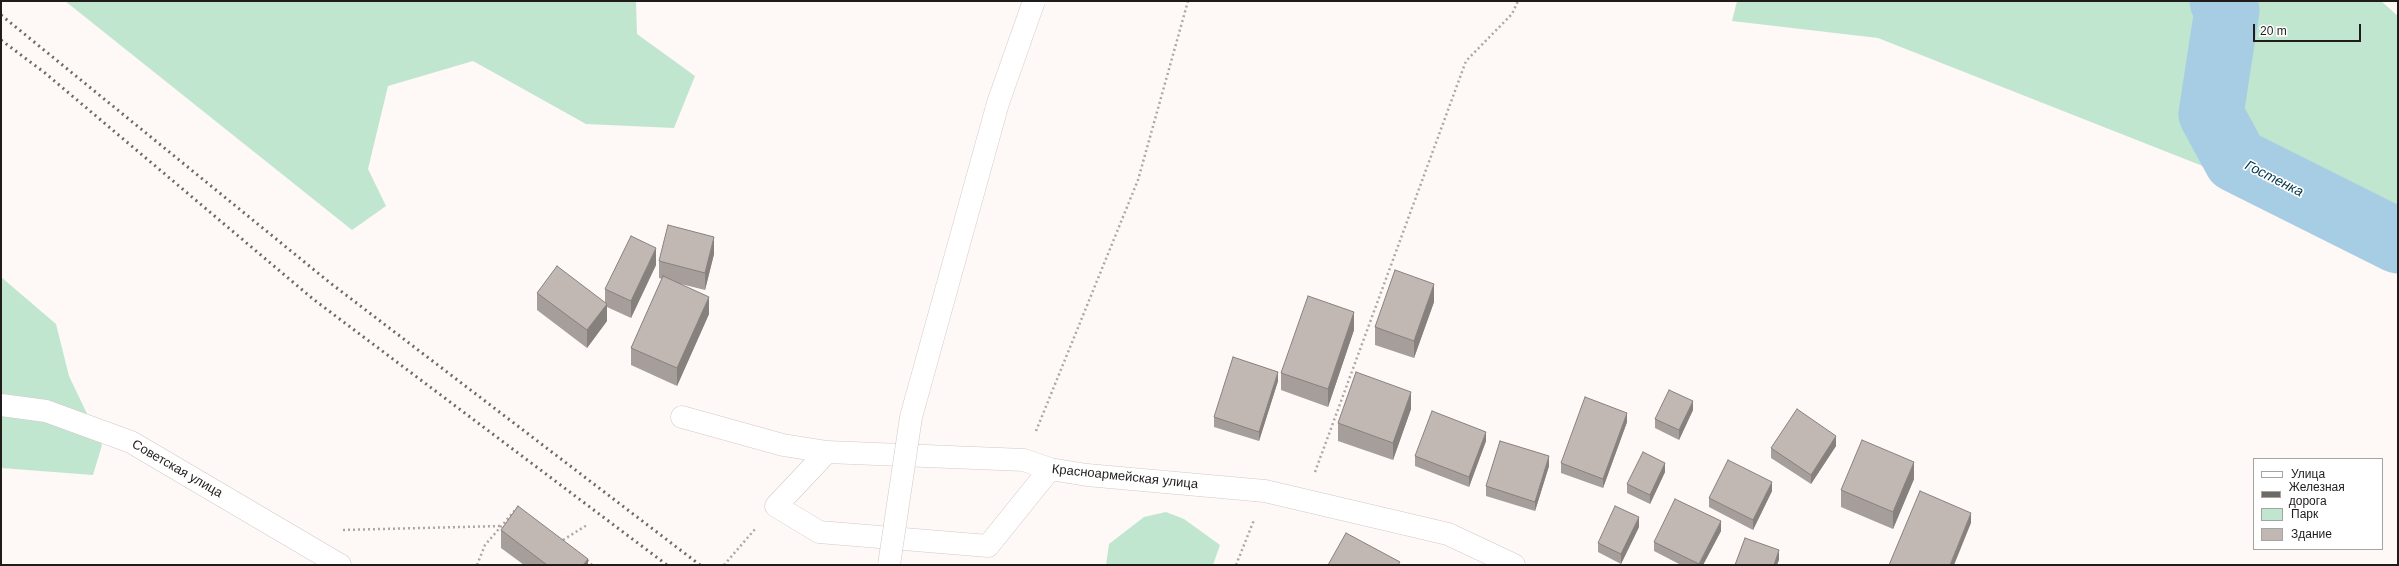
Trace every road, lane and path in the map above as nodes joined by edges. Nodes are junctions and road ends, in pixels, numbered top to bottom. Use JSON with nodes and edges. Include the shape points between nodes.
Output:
{"nodes":[{"id":1,"x":1034,"y":1,"type":"edge"},
{"id":2,"x":1188,"y":1,"type":"edge"},
{"id":3,"x":1518,"y":1,"type":"edge"},
{"id":4,"x":1,"y":405,"type":"edge"},
{"id":5,"x":682,"y":417,"type":"dead end"},
{"id":6,"x":827,"y":452,"type":"junction"},
{"id":7,"x":1024,"y":460,"type":"junction"},
{"id":8,"x":1050,"y":469,"type":"junction"},
{"id":9,"x":1265,"y":491,"type":"junction"},
{"id":10,"x":1305,"y":501,"type":"junction"},
{"id":11,"x":776,"y":506,"type":"junction"},
{"id":12,"x":523,"y":512,"type":"edge"},
{"id":13,"x":587,"y":525,"type":"dead end"},
{"id":14,"x":502,"y":526,"type":"junction"},
{"id":15,"x":340,"y":530,"type":"dead end"},
{"id":16,"x":558,"y":537,"type":"edge"},
{"id":17,"x":564,"y":541,"type":"junction"},
{"id":18,"x":569,"y":546,"type":"edge"},
{"id":19,"x":581,"y":555,"type":"edge"},
{"id":20,"x":340,"y":565,"type":"edge"},
{"id":21,"x":477,"y":565,"type":"edge"},
{"id":22,"x":592,"y":565,"type":"edge"},
{"id":23,"x":724,"y":565,"type":"edge"},
{"id":24,"x":889,"y":565,"type":"edge"},
{"id":25,"x":1236,"y":565,"type":"edge"},
{"id":26,"x":1514,"y":565,"type":"edge"}],
"edges":[{"from":1,"to":24,"type":"street","bridge":true,"via":[[998,103],[911,418]]},
{"from":2,"to":7,"type":"path","via":[[1138,180]]},
{"from":3,"to":10,"type":"path","via":[[1512,14],[1466,61]]},
{"from":4,"to":20,"type":"street","name":"Советская улица","via":[[46,411],[131,442]]},
{"from":5,"to":6,"type":"street","name":"Красноармейская улица","via":[[782,444]]},
{"from":6,"to":7,"type":"street","name":"Красноармейская улица"},
{"from":6,"to":11,"type":"street"},
{"from":7,"to":8,"type":"street","name":"Красноармейская улица"},
{"from":8,"to":9,"type":"street","name":"Красноармейская улица","via":[[1087,475]]},
{"from":8,"to":11,"type":"street","via":[[988,546],[819,532]]},
{"from":9,"to":10,"type":"street","name":"Красноармейская улица"},
{"from":9,"to":25,"type":"path"},
{"from":10,"to":26,"type":"street","name":"Красноармейская улица","via":[[1448,534]]},
{"from":11,"to":23,"type":"path"},
{"from":12,"to":14,"type":"path","via":[[517,508]]},
{"from":13,"to":17,"type":"path"},
{"from":14,"to":15,"type":"path"},
{"from":14,"to":21,"type":"path","via":[[485,545]]},
{"from":16,"to":17,"type":"path"},
{"from":17,"to":18,"type":"path"},
{"from":19,"to":22,"type":"path"}]}
